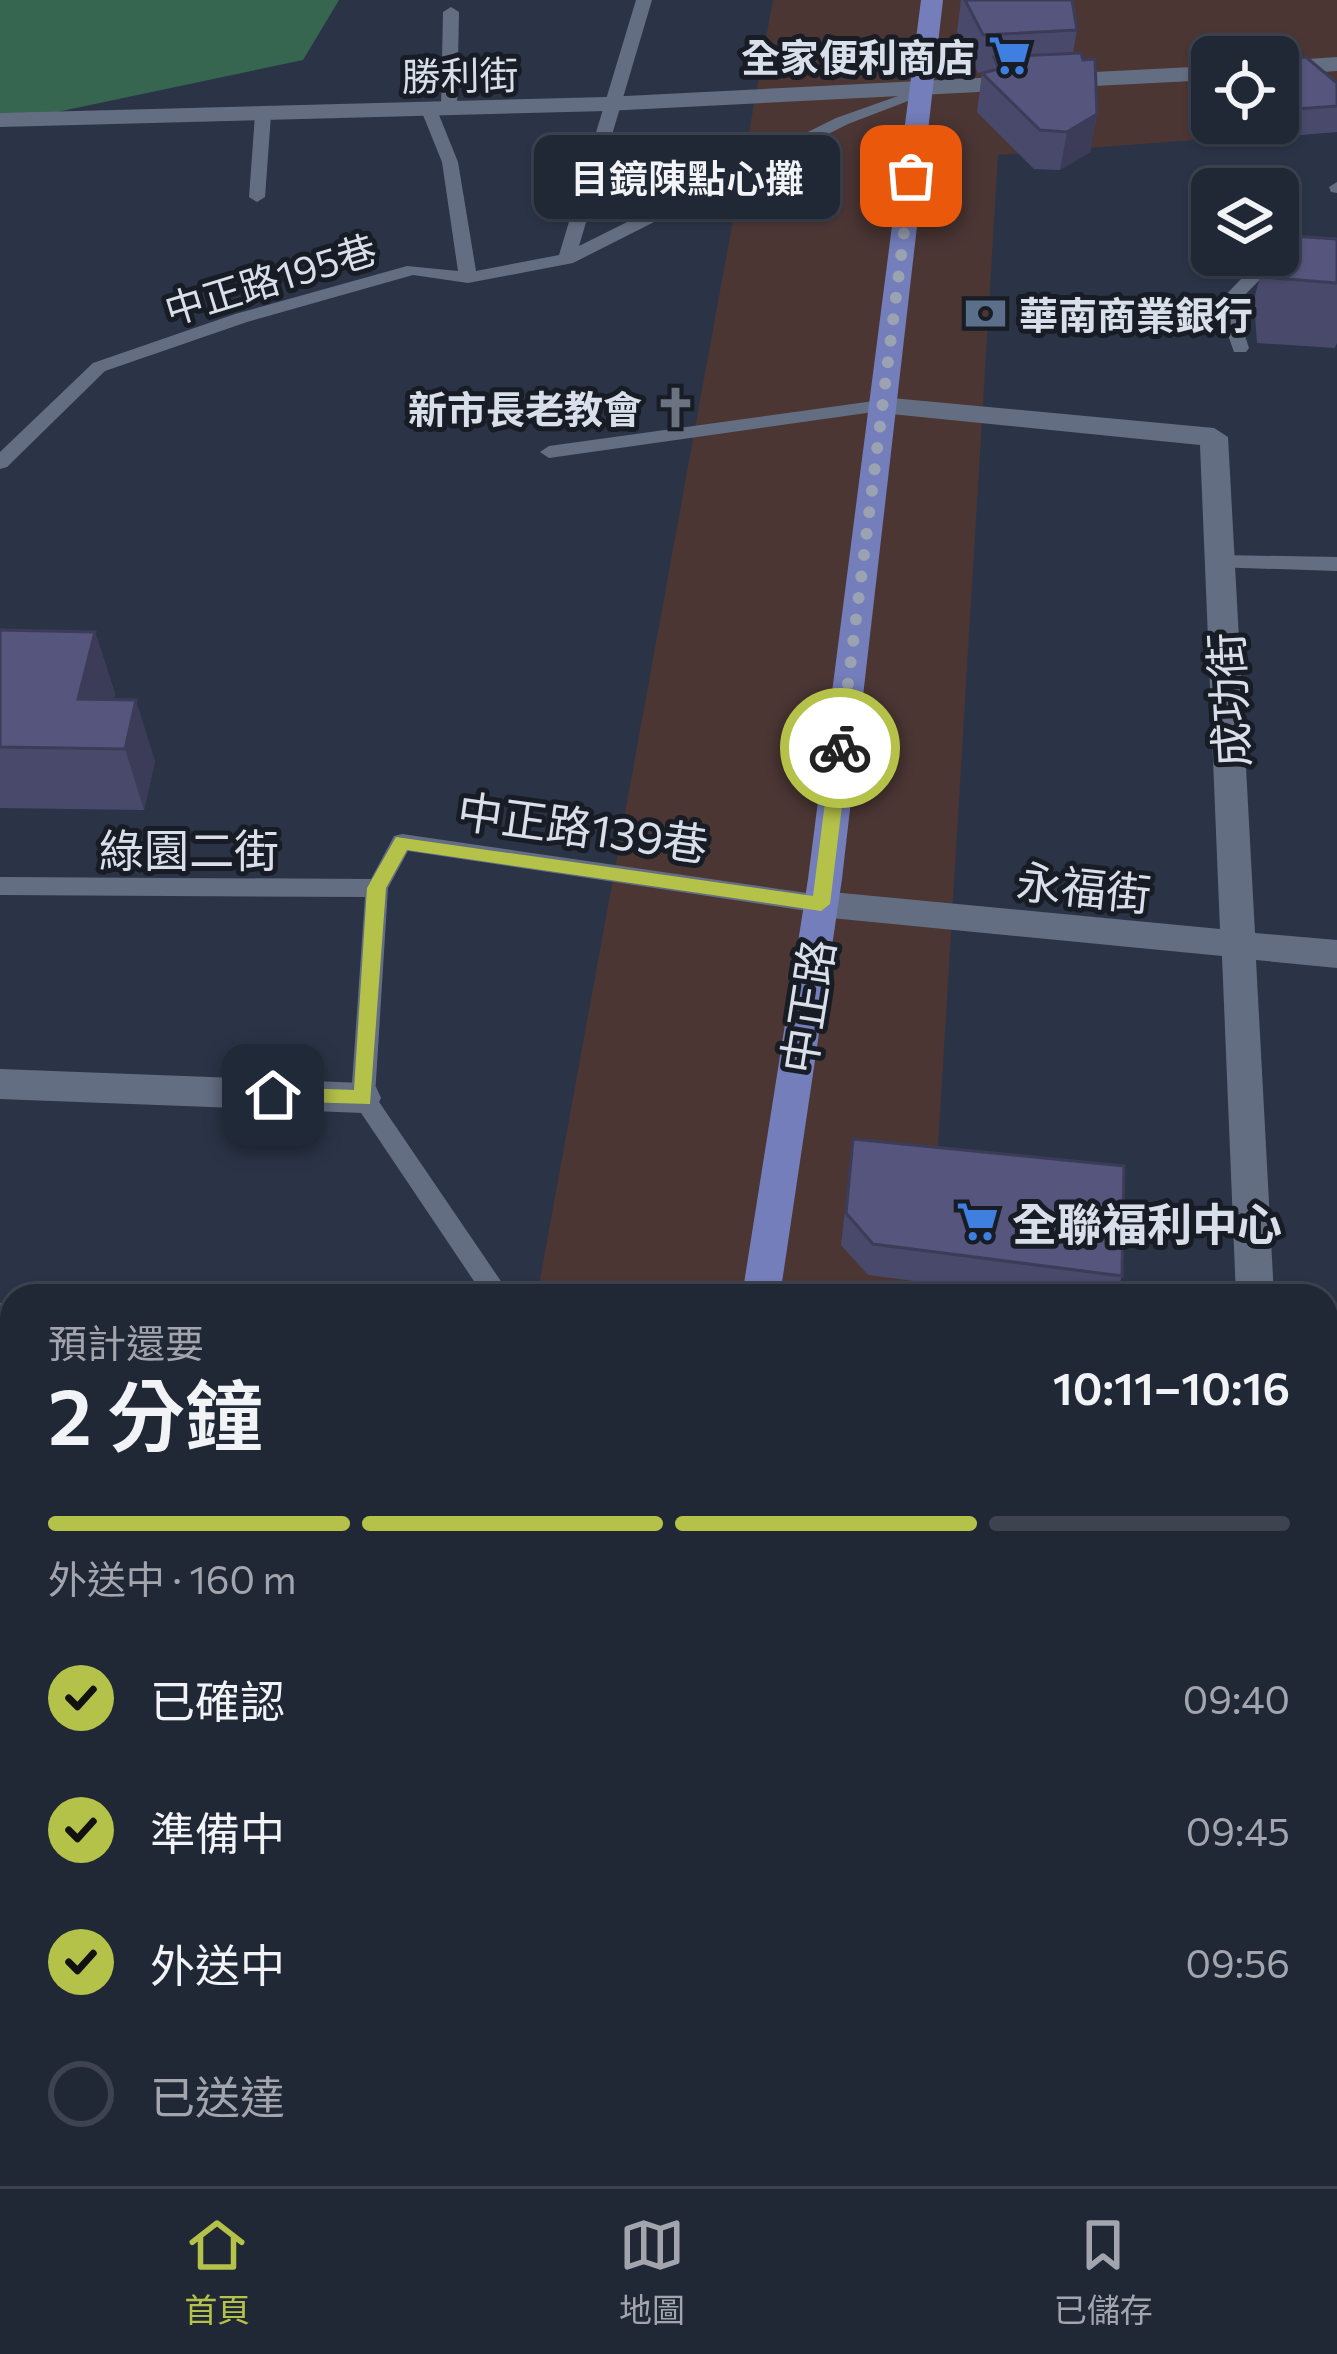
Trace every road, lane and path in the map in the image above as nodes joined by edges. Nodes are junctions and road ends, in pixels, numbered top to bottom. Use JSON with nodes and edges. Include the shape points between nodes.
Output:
{"nodes":[{"id":1,"x":644,"y":0,"type":"edge"},
{"id":2,"x":932,"y":0,"type":"edge"},
{"id":3,"x":451,"y":13,"type":"dead end"},
{"id":4,"x":1337,"y":64,"type":"edge"},
{"id":5,"x":1299,"y":67,"type":"edge"},
{"id":6,"x":1191,"y":74,"type":"edge"},
{"id":7,"x":921,"y":93,"type":"junction"},
{"id":8,"x":610,"y":107,"type":"junction"},
{"id":9,"x":439,"y":110,"type":"junction"},
{"id":10,"x":262,"y":115,"type":"junction"},
{"id":11,"x":0,"y":120,"type":"edge"},
{"id":12,"x":257,"y":196,"type":"dead end"},
{"id":13,"x":567,"y":259,"type":"junction"},
{"id":14,"x":1253,"y":276,"type":"edge"},
{"id":15,"x":468,"y":278,"type":"junction"},
{"id":16,"x":1240,"y":349,"type":"dead end"},
{"id":17,"x":881,"y":406,"type":"junction"},
{"id":18,"x":549,"y":452,"type":"dead end"},
{"id":19,"x":0,"y":463,"type":"edge"},
{"id":20,"x":1220,"y":562,"type":"junction"},
{"id":21,"x":1337,"y":564,"type":"edge"},
{"id":22,"x":0,"y":886,"type":"edge"},
{"id":23,"x":376,"y":888,"type":"junction"},
{"id":24,"x":821,"y":904,"type":"junction"},
{"id":25,"x":1240,"y":948,"type":"junction"},
{"id":26,"x":1337,"y":954,"type":"edge"},
{"id":27,"x":0,"y":1084,"type":"edge"},
{"id":28,"x":363,"y":1098,"type":"junction"},
{"id":29,"x":490,"y":1284,"type":"edge"},
{"id":30,"x":763,"y":1284,"type":"edge"},
{"id":31,"x":1254,"y":1284,"type":"edge"}],
"edges":[{"from":1,"to":8,"type":"lane"},
{"from":2,"to":7,"type":"main road","name":"中正路"},
{"from":3,"to":9,"type":"lane"},
{"from":4,"to":5,"type":"street"},
{"from":6,"to":7,"type":"street","name":"勝利街"},
{"from":7,"to":8,"type":"street","name":"勝利街"},
{"from":7,"to":13,"type":"lane","name":"中正路195巷","via":[[842,121]]},
{"from":7,"to":17,"type":"main road","name":"中正路"},
{"from":8,"to":9,"type":"street","name":"勝利街"},
{"from":8,"to":13,"type":"lane"},
{"from":9,"to":10,"type":"street","name":"勝利街"},
{"from":9,"to":15,"type":"lane"},
{"from":10,"to":11,"type":"street","name":"勝利街"},
{"from":10,"to":12,"type":"lane"},
{"from":13,"to":15,"type":"lane","name":"中正路195巷"},
{"from":14,"to":16,"type":"lane","via":[[1226,304]]},
{"from":15,"to":19,"type":"lane","name":"中正路195巷","via":[[412,270],[99,367]]},
{"from":17,"to":18,"type":"lane"},
{"from":17,"to":20,"type":"street","name":"成功街","via":[[1214,437]]},
{"from":17,"to":24,"type":"main road","name":"中正路"},
{"from":20,"to":21,"type":"lane"},
{"from":20,"to":25,"type":"street","name":"成功街"},
{"from":22,"to":23,"type":"lane","name":"綠園二街"},
{"from":23,"to":24,"type":"lane","name":"中正路139巷","via":[[402,842]]},
{"from":23,"to":28,"type":"lane"},
{"from":24,"to":25,"type":"street","name":"永福街"},
{"from":24,"to":30,"type":"main road","name":"中正路"},
{"from":25,"to":26,"type":"street","name":"永福街"},
{"from":25,"to":31,"type":"street","name":"成功街"},
{"from":27,"to":28,"type":"street"},
{"from":28,"to":29,"type":"lane"}]}
